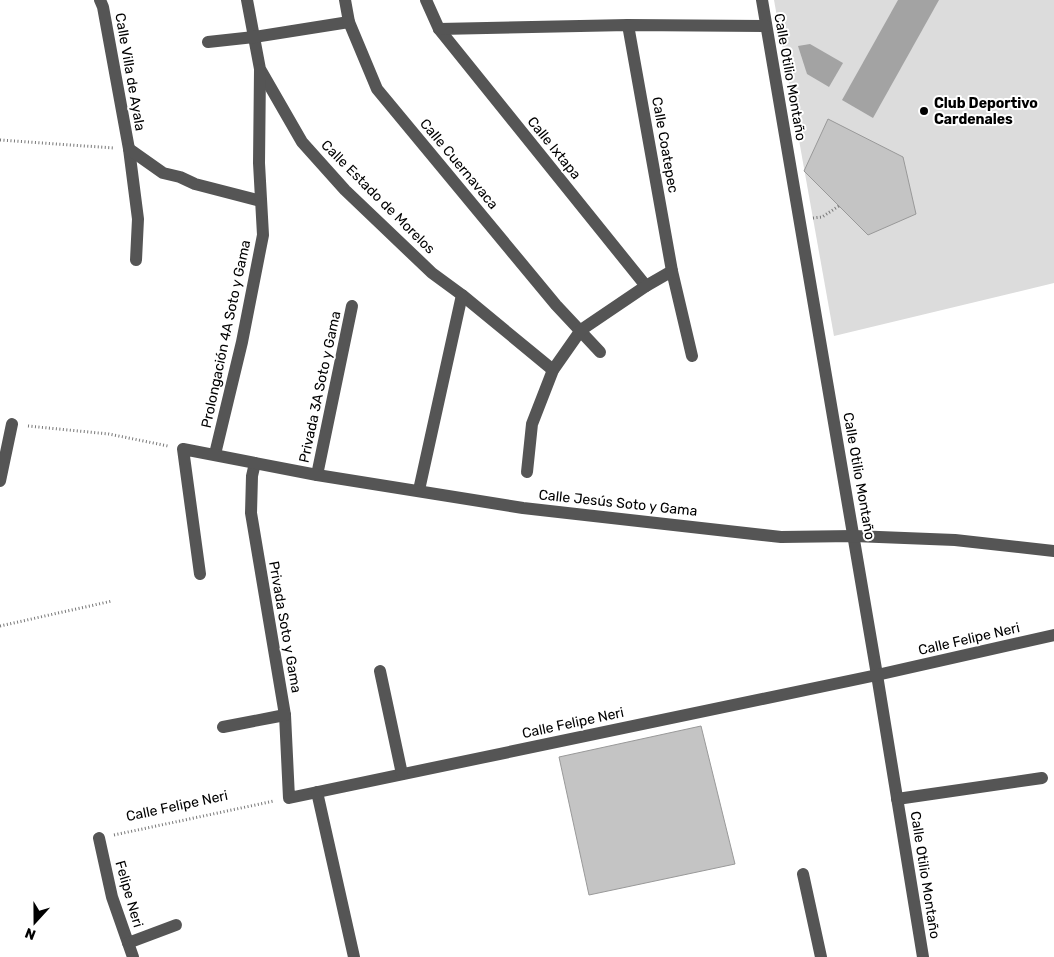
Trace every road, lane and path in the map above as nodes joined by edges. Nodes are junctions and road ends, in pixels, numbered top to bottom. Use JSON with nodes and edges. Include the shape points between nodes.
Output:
{"nodes":[{"id":1,"x":100,"y":0,"type":"edge"},
{"id":2,"x":247,"y":0,"type":"edge"},
{"id":3,"x":345,"y":0,"type":"edge"},
{"id":4,"x":426,"y":0,"type":"edge"},
{"id":5,"x":762,"y":0,"type":"edge"},
{"id":6,"x":349,"y":22,"type":"junction"},
{"id":7,"x":628,"y":25,"type":"junction"},
{"id":8,"x":766,"y":26,"type":"junction"},
{"id":9,"x":439,"y":29,"type":"junction"},
{"id":10,"x":254,"y":37,"type":"junction"},
{"id":11,"x":208,"y":42,"type":"dead end"},
{"id":12,"x":260,"y":69,"type":"junction"},
{"id":13,"x":0,"y":140,"type":"edge"},
{"id":14,"x":129,"y":149,"type":"junction"},
{"id":15,"x":261,"y":201,"type":"junction"},
{"id":16,"x":839,"y":206,"type":"dead end"},
{"id":17,"x":799,"y":219,"type":"junction"},
{"id":18,"x":136,"y":260,"type":"dead end"},
{"id":19,"x":672,"y":271,"type":"junction"},
{"id":20,"x":646,"y":286,"type":"junction"},
{"id":21,"x":462,"y":295,"type":"junction"},
{"id":22,"x":352,"y":306,"type":"dead end"},
{"id":23,"x":581,"y":330,"type":"junction"},
{"id":24,"x":600,"y":352,"type":"dead end"},
{"id":25,"x":692,"y":356,"type":"dead end"},
{"id":26,"x":553,"y":370,"type":"junction"},
{"id":27,"x":12,"y":424,"type":"joint"},
{"id":28,"x":183,"y":449,"type":"junction"},
{"id":29,"x":215,"y":454,"type":"junction"},
{"id":30,"x":255,"y":462,"type":"junction"},
{"id":31,"x":527,"y":472,"type":"dead end"},
{"id":32,"x":317,"y":475,"type":"junction"},
{"id":33,"x":0,"y":481,"type":"edge"},
{"id":34,"x":419,"y":490,"type":"junction"},
{"id":35,"x":854,"y":536,"type":"junction"},
{"id":36,"x":1054,"y":551,"type":"edge"},
{"id":37,"x":200,"y":574,"type":"dead end"},
{"id":38,"x":112,"y":601,"type":"dead end"},
{"id":39,"x":0,"y":626,"type":"edge"},
{"id":40,"x":1054,"y":635,"type":"edge"},
{"id":41,"x":380,"y":671,"type":"dead end"},
{"id":42,"x":878,"y":675,"type":"junction"},
{"id":43,"x":285,"y":715,"type":"junction"},
{"id":44,"x":222,"y":727,"type":"dead end"},
{"id":45,"x":402,"y":774,"type":"junction"},
{"id":46,"x":1042,"y":778,"type":"dead end"},
{"id":47,"x":317,"y":792,"type":"junction"},
{"id":48,"x":289,"y":798,"type":"junction"},
{"id":49,"x":897,"y":800,"type":"junction"},
{"id":50,"x":99,"y":838,"type":"joint"},
{"id":51,"x":803,"y":874,"type":"dead end"},
{"id":52,"x":176,"y":925,"type":"dead end"},
{"id":53,"x":128,"y":943,"type":"junction"},
{"id":54,"x":133,"y":957,"type":"edge"},
{"id":55,"x":354,"y":957,"type":"edge"},
{"id":56,"x":821,"y":957,"type":"edge"},
{"id":57,"x":923,"y":957,"type":"edge"}],
"edges":[{"from":1,"to":14,"type":"street","name":"Calle Villa de Ayala"},
{"from":2,"to":10,"type":"street","name":"Calle Estado de Morelos"},
{"from":3,"to":6,"type":"street","name":"Calle Cuernavaca"},
{"from":4,"to":9,"type":"street","name":"Calle Ixtapa"},
{"from":5,"to":8,"type":"street","name":"Calle Otilio Montaño"},
{"from":6,"to":10,"type":"street"},
{"from":6,"to":23,"type":"street","name":"Calle Cuernavaca","via":[[377,89],[556,305]]},
{"from":7,"to":8,"type":"street"},
{"from":7,"to":9,"type":"street"},
{"from":7,"to":19,"type":"street","name":"Calle Coatepec"},
{"from":8,"to":17,"type":"street","name":"Calle Otilio Montaño"},
{"from":9,"to":20,"type":"street","name":"Calle Ixtapa"},
{"from":10,"to":11,"type":"street"},
{"from":10,"to":12,"type":"street","name":"Calle Estado de Morelos"},
{"from":12,"to":15,"type":"street","name":"Prolongación 4A Soto y Gama"},
{"from":12,"to":21,"type":"street","name":"Calle Estado de Morelos","via":[[302,142],[323,168],[432,273]]},
{"from":13,"to":14,"type":"path"},
{"from":14,"to":15,"type":"street","via":[[163,173]]},
{"from":14,"to":18,"type":"street","name":"Calle Villa de Ayala","via":[[138,219]]},
{"from":15,"to":29,"type":"street","name":"Prolongación 4A Soto y Gama","via":[[263,235]]},
{"from":16,"to":17,"type":"path","via":[[822,218]]},
{"from":17,"to":35,"type":"street","name":"Calle Otilio Montaño"},
{"from":19,"to":20,"type":"street"},
{"from":19,"to":25,"type":"street","name":"Calle Coatepec"},
{"from":20,"to":23,"type":"street"},
{"from":21,"to":26,"type":"street","name":"Calle Estado de Morelos"},
{"from":21,"to":34,"type":"street"},
{"from":22,"to":32,"type":"street","name":"Privada 3A Soto y Gama"},
{"from":23,"to":24,"type":"street","name":"Calle Cuernavaca"},
{"from":23,"to":26,"type":"street"},
{"from":26,"to":31,"type":"street","via":[[532,424]]},
{"from":27,"to":28,"type":"path","via":[[109,434]]},
{"from":27,"to":33,"type":"street"},
{"from":28,"to":29,"type":"street","name":"Calle Jesús Soto y Gama"},
{"from":28,"to":37,"type":"street"},
{"from":29,"to":30,"type":"street","name":"Calle Jesús Soto y Gama"},
{"from":30,"to":32,"type":"street","name":"Calle Jesús Soto y Gama"},
{"from":30,"to":43,"type":"street","name":"Privada Soto y Gama","via":[[251,513]]},
{"from":32,"to":34,"type":"street","name":"Calle Jesús Soto y Gama"},
{"from":34,"to":35,"type":"street","name":"Calle Jesús Soto y Gama","via":[[523,508],[781,537]]},
{"from":35,"to":36,"type":"street","name":"Calle Jesús Soto y Gama","via":[[956,540]]},
{"from":35,"to":42,"type":"street","name":"Calle Otilio Montaño"},
{"from":38,"to":39,"type":"path"},
{"from":40,"to":42,"type":"street","name":"Calle Felipe Neri"},
{"from":41,"to":45,"type":"street"},
{"from":42,"to":45,"type":"street","name":"Calle Felipe Neri"},
{"from":42,"to":49,"type":"street","name":"Calle Otilio Montaño"},
{"from":43,"to":44,"type":"street"},
{"from":43,"to":48,"type":"street","name":"Privada Soto y Gama"},
{"from":45,"to":47,"type":"street","name":"Calle Felipe Neri"},
{"from":46,"to":49,"type":"street"},
{"from":47,"to":48,"type":"street","name":"Calle Felipe Neri"},
{"from":47,"to":55,"type":"street"},
{"from":48,"to":50,"type":"path","name":"Calle Felipe Neri"},
{"from":49,"to":57,"type":"street","name":"Calle Otilio Montaño"},
{"from":50,"to":53,"type":"street","name":"Felipe Neri","via":[[112,897]]},
{"from":51,"to":56,"type":"street"},
{"from":52,"to":53,"type":"street"},
{"from":53,"to":54,"type":"street","name":"Felipe Neri"}]}
